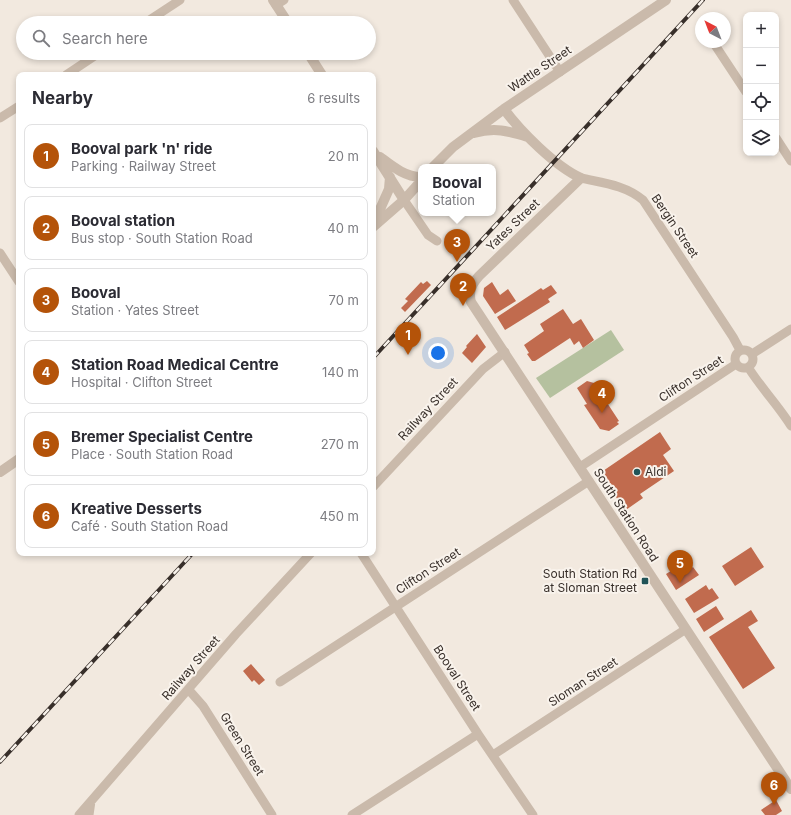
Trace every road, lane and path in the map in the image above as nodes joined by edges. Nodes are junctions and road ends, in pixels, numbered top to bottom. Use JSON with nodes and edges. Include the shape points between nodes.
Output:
{"nodes":[{"id":1,"x":180,"y":0,"type":"edge"},
{"id":2,"x":513,"y":0,"type":"edge"},
{"id":3,"x":666,"y":0,"type":"edge"},
{"id":4,"x":278,"y":2,"type":"edge"},
{"id":5,"x":156,"y":16,"type":"edge"},
{"id":6,"x":285,"y":16,"type":"edge"},
{"id":7,"x":717,"y":48,"type":"edge"},
{"id":8,"x":88,"y":60,"type":"edge"},
{"id":9,"x":312,"y":60,"type":"edge"},
{"id":10,"x":70,"y":72,"type":"edge"},
{"id":11,"x":320,"y":72,"type":"edge"},
{"id":12,"x":560,"y":72,"type":"junction"},
{"id":13,"x":743,"y":87,"type":"edge"},
{"id":14,"x":16,"y":108,"type":"edge"},
{"id":15,"x":504,"y":109,"type":"junction"},
{"id":16,"x":0,"y":118,"type":"edge"},
{"id":17,"x":470,"y":134,"type":"junction"},
{"id":18,"x":530,"y":138,"type":"junction"},
{"id":19,"x":779,"y":143,"type":"edge"},
{"id":20,"x":376,"y":153,"type":"edge"},
{"id":21,"x":376,"y":156,"type":"edge"},
{"id":22,"x":791,"y":161,"type":"edge"},
{"id":23,"x":436,"y":164,"type":"edge"},
{"id":24,"x":390,"y":177,"type":"junction"},
{"id":25,"x":418,"y":177,"type":"edge"},
{"id":26,"x":581,"y":178,"type":"junction"},
{"id":27,"x":418,"y":184,"type":"edge"},
{"id":28,"x":404,"y":200,"type":"junction"},
{"id":29,"x":376,"y":219,"type":"edge"},
{"id":30,"x":376,"y":223,"type":"edge"},
{"id":31,"x":437,"y":241,"type":"dead end"},
{"id":32,"x":0,"y":253,"type":"edge"},
{"id":33,"x":16,"y":277,"type":"edge"},
{"id":34,"x":470,"y":294,"type":"joint"},
{"id":35,"x":791,"y":329,"type":"edge"},
{"id":36,"x":740,"y":350,"type":"junction"},
{"id":37,"x":505,"y":352,"type":"junction"},
{"id":38,"x":752,"y":354,"type":"junction"},
{"id":39,"x":736,"y":364,"type":"junction"},
{"id":40,"x":748,"y":367,"type":"junction"},
{"id":41,"x":791,"y":426,"type":"edge"},
{"id":42,"x":16,"y":461,"type":"edge"},
{"id":43,"x":580,"y":467,"type":"junction"},
{"id":44,"x":0,"y":472,"type":"edge"},
{"id":45,"x":589,"y":481,"type":"junction"},
{"id":46,"x":376,"y":484,"type":"edge"},
{"id":47,"x":308,"y":556,"type":"edge"},
{"id":48,"x":363,"y":556,"type":"edge"},
{"id":49,"x":396,"y":607,"type":"junction"},
{"id":50,"x":686,"y":629,"type":"junction"},
{"id":51,"x":280,"y":682,"type":"dead end"},
{"id":52,"x":188,"y":689,"type":"junction"},
{"id":53,"x":478,"y":734,"type":"junction"},
{"id":54,"x":493,"y":755,"type":"junction"},
{"id":55,"x":791,"y":789,"type":"edge"},
{"id":56,"x":92,"y":801,"type":"junction"},
{"id":57,"x":79,"y":815,"type":"edge"},
{"id":58,"x":89,"y":815,"type":"edge"},
{"id":59,"x":272,"y":815,"type":"edge"},
{"id":60,"x":352,"y":815,"type":"edge"},
{"id":61,"x":533,"y":815,"type":"edge"}],
"edges":[{"from":1,"to":5,"type":"street"},
{"from":2,"to":12,"type":"street"},
{"from":3,"to":12,"type":"street","name":"Wattle Street"},
{"from":4,"to":6,"type":"street"},
{"from":7,"to":13,"type":"street"},
{"from":8,"to":10,"type":"street"},
{"from":9,"to":11,"type":"street"},
{"from":12,"to":15,"type":"street","name":"Wattle Street"},
{"from":14,"to":16,"type":"street"},
{"from":15,"to":17,"type":"street","name":"Wattle Street"},
{"from":15,"to":18,"type":"street","name":"Bergin Street"},
{"from":17,"to":18,"type":"street","via":[[492,129]]},
{"from":17,"to":23,"type":"street","name":"Wattle Street"},
{"from":18,"to":26,"type":"street","name":"Bergin Street","via":[[563,168]]},
{"from":19,"to":22,"type":"street"},
{"from":20,"to":25,"type":"street","via":[[395,169]]},
{"from":21,"to":24,"type":"street"},
{"from":24,"to":28,"type":"street"},
{"from":24,"to":29,"type":"street","via":[[389,189]]},
{"from":26,"to":34,"type":"street","name":"Yates Street","via":[[479,276]]},
{"from":26,"to":36,"type":"street","name":"Bergin Street","via":[[622,187],[643,200]]},
{"from":27,"to":28,"type":"street"},
{"from":28,"to":30,"type":"street"},
{"from":28,"to":31,"type":"street","via":[[428,235]]},
{"from":32,"to":33,"type":"street"},
{"from":34,"to":37,"type":"street","name":"South Station Road","via":[[471,302]]},
{"from":35,"to":38,"type":"street"},
{"from":36,"to":38,"type":"street"},
{"from":36,"to":39,"type":"street","via":[[735,356]]},
{"from":37,"to":43,"type":"street","name":"South Station Road"},
{"from":37,"to":46,"type":"street","name":"Railway Street","via":[[483,369]]},
{"from":38,"to":40,"type":"street","via":[[752,361]]},
{"from":39,"to":40,"type":"street","via":[[742,368]]},
{"from":39,"to":43,"type":"street","name":"Clifton Street"},
{"from":40,"to":41,"type":"street"},
{"from":42,"to":44,"type":"street"},
{"from":43,"to":45,"type":"street","name":"South Station Road"},
{"from":45,"to":49,"type":"street","name":"Clifton Street"},
{"from":45,"to":50,"type":"street","name":"South Station Road"},
{"from":47,"to":52,"type":"street","name":"Railway Street"},
{"from":48,"to":49,"type":"street","name":"Booval Street"},
{"from":49,"to":51,"type":"street","name":"Clifton Street"},
{"from":49,"to":53,"type":"street","name":"Booval Street"},
{"from":50,"to":54,"type":"street","name":"Sloman Street"},
{"from":50,"to":55,"type":"street","name":"South Station Road"},
{"from":52,"to":56,"type":"street","name":"Railway Street"},
{"from":52,"to":59,"type":"street","name":"Green Street","via":[[203,706]]},
{"from":53,"to":54,"type":"street","name":"Booval Street"},
{"from":53,"to":60,"type":"street"},
{"from":54,"to":61,"type":"street","name":"Booval Street"},
{"from":56,"to":57,"type":"street","name":"Railway Street"},
{"from":56,"to":58,"type":"street","name":"Railway Street"}]}
